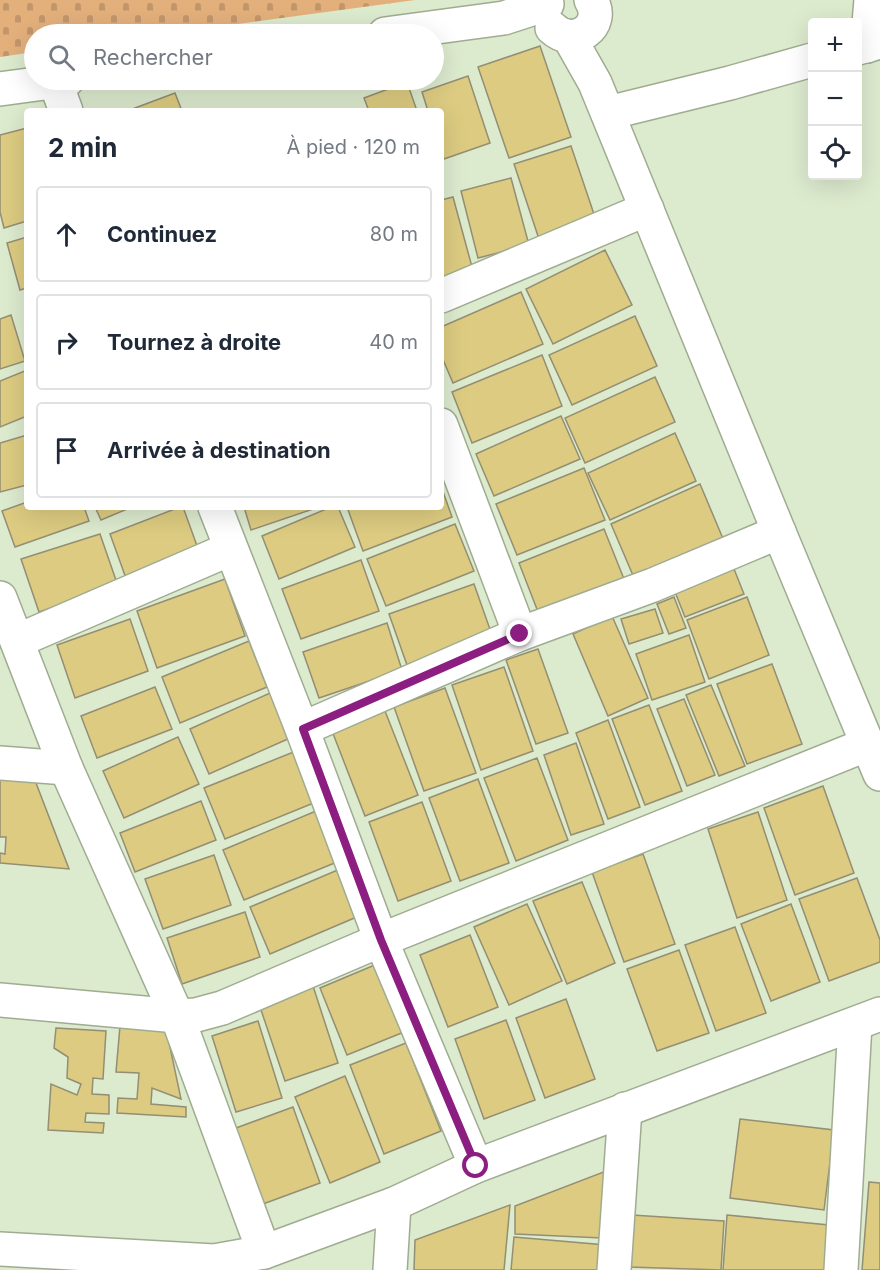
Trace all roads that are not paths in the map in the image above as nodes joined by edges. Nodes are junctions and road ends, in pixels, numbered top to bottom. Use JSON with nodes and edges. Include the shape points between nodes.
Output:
{"nodes":[{"id":1,"x":871,"y":0,"type":"edge"},
{"id":2,"x":566,"y":16,"type":"edge"},
{"id":3,"x":444,"y":26,"type":"edge"},
{"id":4,"x":868,"y":45,"type":"edge"},
{"id":5,"x":808,"y":61,"type":"edge"},
{"id":6,"x":0,"y":89,"type":"edge"},
{"id":7,"x":24,"y":90,"type":"edge"},
{"id":8,"x":31,"y":90,"type":"edge"},
{"id":9,"x":62,"y":91,"type":"edge"},
{"id":10,"x":602,"y":98,"type":"junction"},
{"id":11,"x":647,"y":209,"type":"junction"},
{"id":12,"x":444,"y":295,"type":"edge"},
{"id":13,"x":444,"y":433,"type":"edge"},
{"id":14,"x":216,"y":510,"type":"edge"},
{"id":15,"x":778,"y":532,"type":"junction"},
{"id":16,"x":230,"y":549,"type":"junction"},
{"id":17,"x":0,"y":598,"type":"edge"},
{"id":18,"x":520,"y":634,"type":"junction"},
{"id":19,"x":17,"y":641,"type":"junction"},
{"id":20,"x":303,"y":729,"type":"junction"},
{"id":21,"x":868,"y":744,"type":"junction"},
{"id":22,"x":0,"y":763,"type":"edge"},
{"id":23,"x":66,"y":768,"type":"junction"},
{"id":24,"x":880,"y":774,"type":"edge"},
{"id":25,"x":381,"y":940,"type":"junction"},
{"id":26,"x":0,"y":1000,"type":"edge"},
{"id":27,"x":177,"y":1016,"type":"junction"},
{"id":28,"x":868,"y":1019,"type":"edge"},
{"id":29,"x":625,"y":1109,"type":"junction"},
{"id":30,"x":476,"y":1166,"type":"junction"},
{"id":31,"x":393,"y":1204,"type":"junction"},
{"id":32,"x":0,"y":1249,"type":"edge"},
{"id":33,"x":264,"y":1252,"type":"junction"},
{"id":34,"x":178,"y":1265,"type":"edge"},
{"id":35,"x":390,"y":1270,"type":"edge"},
{"id":36,"x":614,"y":1270,"type":"edge"},
{"id":37,"x":841,"y":1270,"type":"edge"}],
"edges":[{"from":1,"to":4,"type":"street"},
{"from":2,"to":3,"type":"street","via":[[504,18]]},
{"from":2,"to":10,"type":"street"},
{"from":5,"to":10,"type":"street","via":[[730,83]]},
{"from":6,"to":7,"type":"street"},
{"from":8,"to":9,"type":"street"},
{"from":10,"to":11,"type":"street"},
{"from":11,"to":12,"type":"street"},
{"from":11,"to":15,"type":"street"},
{"from":13,"to":18,"type":"street"},
{"from":14,"to":16,"type":"street"},
{"from":15,"to":18,"type":"street","via":[[653,585]]},
{"from":15,"to":21,"type":"street"},
{"from":16,"to":19,"type":"street"},
{"from":16,"to":20,"type":"street"},
{"from":17,"to":19,"type":"street"},
{"from":18,"to":20,"type":"street"},
{"from":19,"to":23,"type":"street"},
{"from":20,"to":25,"type":"street"},
{"from":21,"to":24,"type":"street"},
{"from":21,"to":25,"type":"street"},
{"from":22,"to":23,"type":"street"},
{"from":23,"to":27,"type":"street"},
{"from":25,"to":27,"type":"street","via":[[222,1008]]},
{"from":25,"to":30,"type":"street"},
{"from":26,"to":27,"type":"street"},
{"from":27,"to":33,"type":"street"},
{"from":28,"to":29,"type":"street"},
{"from":28,"to":37,"type":"street"},
{"from":29,"to":30,"type":"street"},
{"from":29,"to":36,"type":"street"},
{"from":30,"to":31,"type":"street"},
{"from":31,"to":33,"type":"street"},
{"from":31,"to":35,"type":"street"},
{"from":32,"to":34,"type":"street"},
{"from":33,"to":34,"type":"street"}]}
